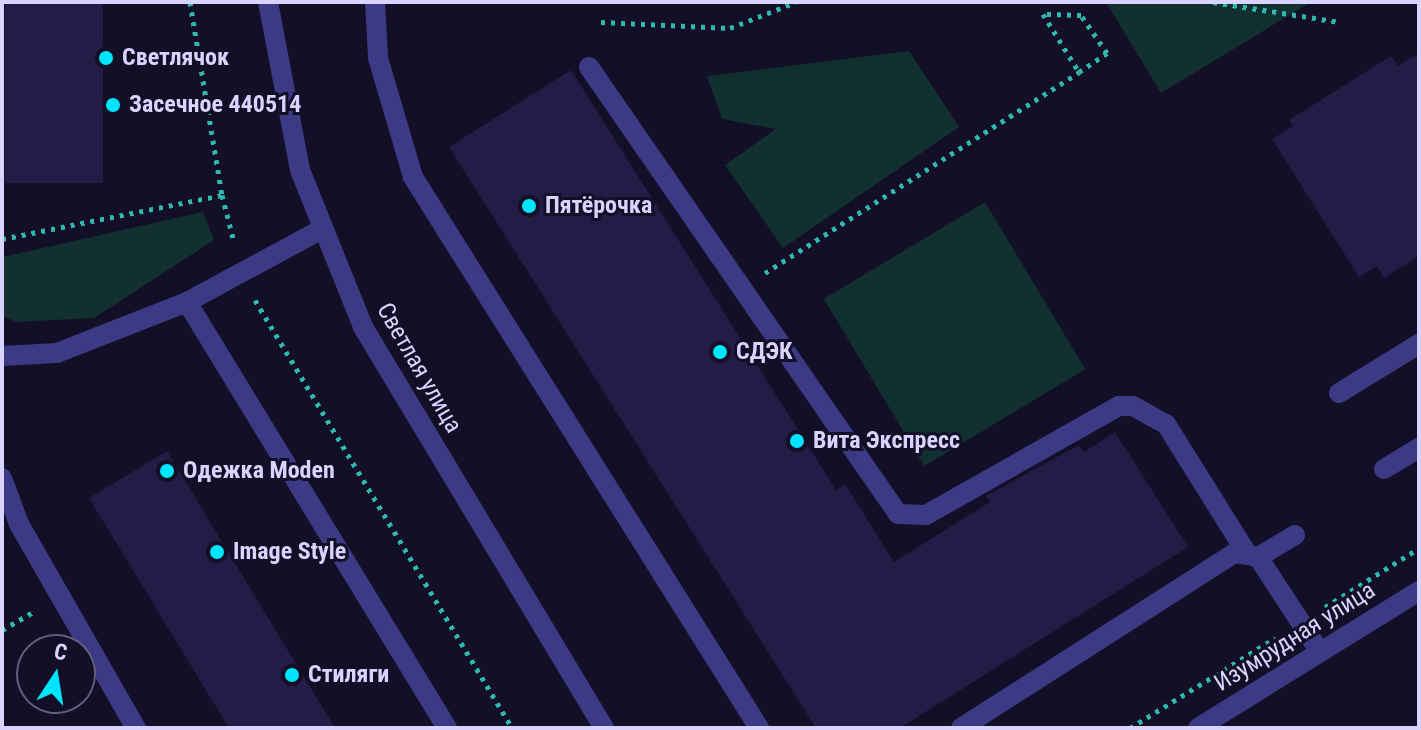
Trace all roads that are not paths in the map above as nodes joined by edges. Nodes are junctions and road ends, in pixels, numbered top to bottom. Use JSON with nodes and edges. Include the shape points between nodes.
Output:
{"nodes":[{"id":1,"x":268,"y":2,"type":"edge"},
{"id":2,"x":375,"y":2,"type":"edge"},
{"id":3,"x":589,"y":67,"type":"dead end"},
{"id":4,"x":320,"y":230,"type":"junction"},
{"id":5,"x":187,"y":302,"type":"junction"},
{"id":6,"x":1419,"y":344,"type":"edge"},
{"id":7,"x":2,"y":356,"type":"edge"},
{"id":8,"x":1339,"y":393,"type":"dead end"},
{"id":9,"x":1419,"y":448,"type":"edge"},
{"id":10,"x":1384,"y":469,"type":"dead end"},
{"id":11,"x":2,"y":478,"type":"edge"},
{"id":12,"x":1295,"y":535,"type":"dead end"},
{"id":13,"x":1252,"y":554,"type":"junction"},
{"id":14,"x":1419,"y":591,"type":"edge"},
{"id":15,"x":1320,"y":652,"type":"junction"},
{"id":16,"x":136,"y":728,"type":"edge"},
{"id":17,"x":447,"y":728,"type":"edge"},
{"id":18,"x":604,"y":728,"type":"edge"},
{"id":19,"x":759,"y":728,"type":"edge"},
{"id":20,"x":961,"y":728,"type":"edge"},
{"id":21,"x":1198,"y":728,"type":"edge"}],
"edges":[{"from":1,"to":4,"type":"street","name":"Светлая улица","via":[[281,88]]},
{"from":2,"to":19,"type":"street","via":[[378,58],[413,177]]},
{"from":3,"to":13,"type":"street","via":[[898,514],[926,515],[1119,406],[1133,406],[1166,424]]},
{"from":4,"to":5,"type":"street"},
{"from":4,"to":18,"type":"street","name":"Светлая улица","via":[[363,327]]},
{"from":5,"to":7,"type":"street","via":[[57,353]]},
{"from":5,"to":17,"type":"street"},
{"from":6,"to":8,"type":"street"},
{"from":9,"to":10,"type":"street"},
{"from":11,"to":16,"type":"street","via":[[19,524]]},
{"from":12,"to":13,"type":"street"},
{"from":13,"to":15,"type":"street"},
{"from":13,"to":20,"type":"street","via":[[1224,559]]},
{"from":14,"to":15,"type":"street","name":"Изумрудная улица"},
{"from":15,"to":21,"type":"street","name":"Изумрудная улица"}]}
